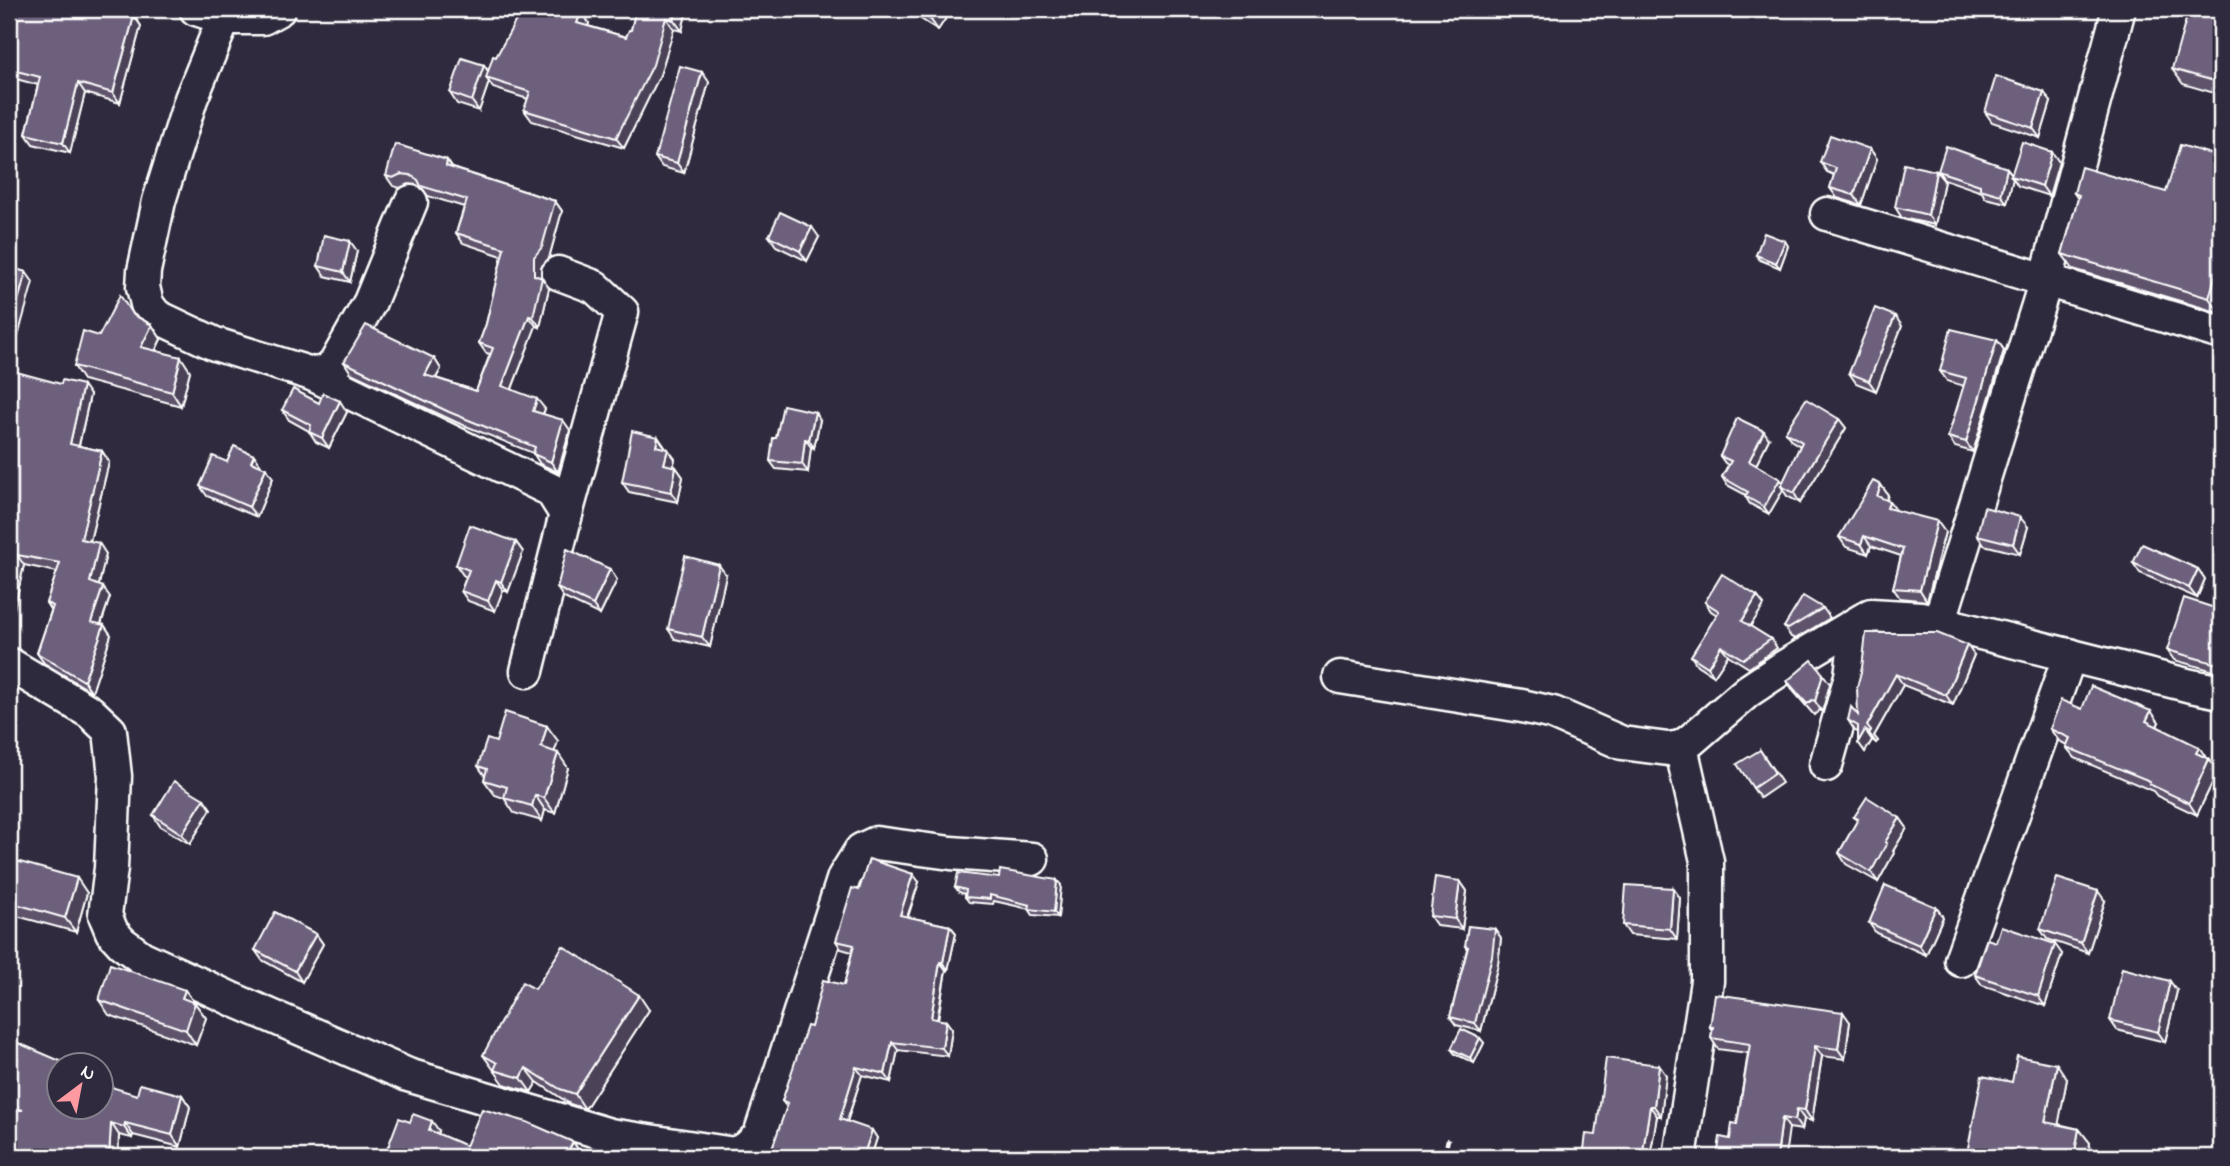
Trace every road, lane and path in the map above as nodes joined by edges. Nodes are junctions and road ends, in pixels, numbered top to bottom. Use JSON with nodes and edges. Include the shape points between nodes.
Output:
{"nodes":[{"id":1,"x":279,"y":9,"type":"edge"},
{"id":2,"x":2119,"y":9,"type":"edge"},
{"id":3,"x":210,"y":13,"type":"edge"},
{"id":4,"x":411,"y":202,"type":"dead end"},
{"id":5,"x":1827,"y":214,"type":"dead end"},
{"id":6,"x":558,"y":273,"type":"dead end"},
{"id":7,"x":2046,"y":281,"type":"junction"},
{"id":8,"x":2221,"y":332,"type":"edge"},
{"id":9,"x":312,"y":374,"type":"junction"},
{"id":10,"x":566,"y":514,"type":"junction"},
{"id":11,"x":1939,"y":623,"type":"junction"},
{"id":12,"x":1857,"y":625,"type":"junction"},
{"id":13,"x":2070,"y":655,"type":"junction"},
{"id":14,"x":9,"y":664,"type":"edge"},
{"id":15,"x":527,"y":671,"type":"dead end"},
{"id":16,"x":1340,"y":677,"type":"dead end"},
{"id":17,"x":2221,"y":692,"type":"edge"},
{"id":18,"x":1681,"y":747,"type":"junction"},
{"id":19,"x":1826,"y":765,"type":"dead end"},
{"id":20,"x":1032,"y":859,"type":"dead end"},
{"id":21,"x":1961,"y":960,"type":"dead end"},
{"id":22,"x":1449,"y":1135,"type":"dead end"},
{"id":23,"x":605,"y":1146,"type":"edge"},
{"id":24,"x":749,"y":1153,"type":"edge"},
{"id":25,"x":1444,"y":1157,"type":"edge"},
{"id":26,"x":1680,"y":1157,"type":"edge"}],
"edges":[{"from":1,"to":3,"type":"street","via":[[263,18]]},
{"from":2,"to":7,"type":"street"},
{"from":3,"to":9,"type":"street","via":[[191,99],[159,201],[144,271],[147,304],[156,316],[215,344]]},
{"from":4,"to":9,"type":"street","via":[[370,302],[335,364],[326,372]]},
{"from":5,"to":7,"type":"street"},
{"from":6,"to":10,"type":"street","via":[[594,287],[622,312]]},
{"from":7,"to":8,"type":"street"},
{"from":7,"to":11,"type":"street"},
{"from":9,"to":10,"type":"street","via":[[551,490]]},
{"from":10,"to":15,"type":"street"},
{"from":11,"to":12,"type":"street","via":[[1871,615]]},
{"from":11,"to":13,"type":"street"},
{"from":12,"to":18,"type":"street","via":[[1748,691]]},
{"from":12,"to":19,"type":"street","via":[[1851,676]]},
{"from":13,"to":17,"type":"street"},
{"from":13,"to":21,"type":"street"},
{"from":14,"to":23,"type":"street","via":[[90,712],[110,732],[115,776],[105,915],[122,943],[141,957],[222,995],[408,1074]]},
{"from":16,"to":18,"type":"street","via":[[1522,706],[1553,713],[1622,743]]},
{"from":18,"to":26,"type":"street","via":[[1707,861],[1707,981]]},
{"from":20,"to":24,"type":"street","via":[[876,844],[861,850],[844,877],[760,1135]]},
{"from":22,"to":25,"type":"path"},
{"from":23,"to":24,"type":"street"}]}
